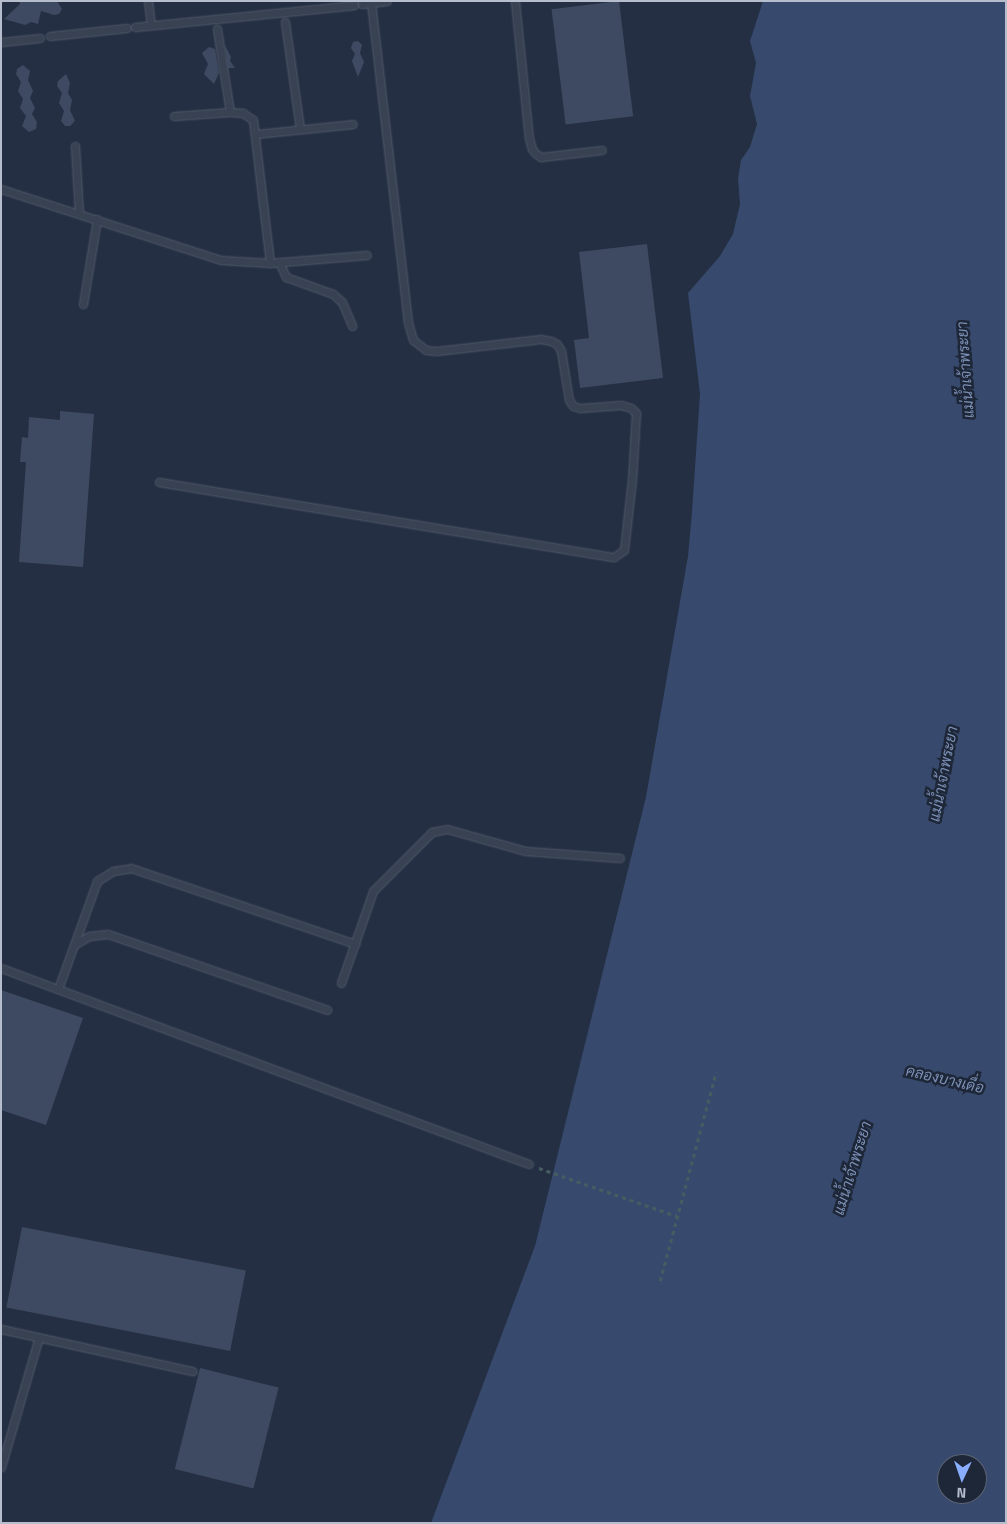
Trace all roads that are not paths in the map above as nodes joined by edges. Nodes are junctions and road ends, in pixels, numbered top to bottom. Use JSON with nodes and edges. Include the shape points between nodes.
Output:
{"nodes":[{"id":1,"x":148,"y":1,"type":"edge"},
{"id":2,"x":387,"y":1,"type":"edge"},
{"id":3,"x":515,"y":1,"type":"edge"},
{"id":4,"x":371,"y":2,"type":"edge"},
{"id":5,"x":362,"y":4,"type":"dead end"},
{"id":6,"x":354,"y":5,"type":"dead end"},
{"id":7,"x":285,"y":22,"type":"dead end"},
{"id":8,"x":151,"y":25,"type":"junction"},
{"id":9,"x":135,"y":27,"type":"dead end"},
{"id":10,"x":127,"y":28,"type":"dead end"},
{"id":11,"x":217,"y":29,"type":"dead end"},
{"id":12,"x":50,"y":36,"type":"dead end"},
{"id":13,"x":40,"y":38,"type":"dead end"},
{"id":14,"x":1,"y":42,"type":"edge"},
{"id":15,"x":230,"y":112,"type":"junction"},
{"id":16,"x":174,"y":116,"type":"dead end"},
{"id":17,"x":352,"y":124,"type":"dead end"},
{"id":18,"x":300,"y":129,"type":"junction"},
{"id":19,"x":256,"y":134,"type":"junction"},
{"id":20,"x":75,"y":146,"type":"dead end"},
{"id":21,"x":602,"y":150,"type":"dead end"},
{"id":22,"x":1,"y":189,"type":"edge"},
{"id":23,"x":79,"y":214,"type":"junction"},
{"id":24,"x":97,"y":219,"type":"junction"},
{"id":25,"x":367,"y":255,"type":"dead end"},
{"id":26,"x":279,"y":262,"type":"junction"},
{"id":27,"x":270,"y":263,"type":"junction"},
{"id":28,"x":83,"y":304,"type":"dead end"},
{"id":29,"x":352,"y":326,"type":"dead end"},
{"id":30,"x":159,"y":482,"type":"dead end"},
{"id":31,"x":620,"y":858,"type":"dead end"},
{"id":32,"x":355,"y":944,"type":"junction"},
{"id":33,"x":74,"y":945,"type":"junction"},
{"id":34,"x":1,"y":968,"type":"edge"},
{"id":35,"x":341,"y":983,"type":"dead end"},
{"id":36,"x":58,"y":989,"type":"junction"},
{"id":37,"x":327,"y":1010,"type":"dead end"},
{"id":38,"x":530,"y":1164,"type":"road end"},
{"id":39,"x":1,"y":1329,"type":"edge"},
{"id":40,"x":39,"y":1337,"type":"junction"},
{"id":41,"x":192,"y":1372,"type":"dead end"},
{"id":42,"x":1,"y":1467,"type":"edge"}],
"edges":[{"from":1,"to":8,"type":"lane"},
{"from":2,"to":4,"type":"lane"},
{"from":3,"to":21,"type":"lane","via":[[532,149],[542,157]]},
{"from":4,"to":5,"type":"lane"},
{"from":4,"to":30,"type":"lane","via":[[408,322],[413,340],[426,350],[437,351],[551,340],[561,351],[569,400],[573,406],[621,405],[631,408],[636,413],[624,550],[614,557]]},
{"from":6,"to":8,"type":"lane"},
{"from":7,"to":18,"type":"lane"},
{"from":8,"to":9,"type":"lane"},
{"from":10,"to":12,"type":"lane"},
{"from":11,"to":15,"type":"lane"},
{"from":13,"to":14,"type":"lane"},
{"from":15,"to":16,"type":"lane"},
{"from":15,"to":19,"type":"lane","via":[[243,113],[253,120]]},
{"from":17,"to":18,"type":"lane"},
{"from":18,"to":19,"type":"lane"},
{"from":19,"to":27,"type":"lane"},
{"from":20,"to":23,"type":"lane"},
{"from":22,"to":23,"type":"lane"},
{"from":23,"to":24,"type":"lane"},
{"from":24,"to":27,"type":"lane","via":[[221,260]]},
{"from":24,"to":28,"type":"lane"},
{"from":25,"to":26,"type":"lane"},
{"from":26,"to":27,"type":"lane"},
{"from":26,"to":29,"type":"lane","via":[[286,277],[333,294],[342,302]]},
{"from":31,"to":32,"type":"lane","via":[[526,851],[447,829],[432,832],[373,891]]},
{"from":32,"to":33,"type":"lane","via":[[131,868],[113,871],[97,881]]},
{"from":32,"to":35,"type":"lane"},
{"from":33,"to":36,"type":"lane"},
{"from":33,"to":37,"type":"lane","via":[[89,936],[108,934]]},
{"from":34,"to":36,"type":"lane"},
{"from":36,"to":38,"type":"lane"},
{"from":39,"to":40,"type":"lane"},
{"from":40,"to":41,"type":"lane"},
{"from":40,"to":42,"type":"lane"}]}
